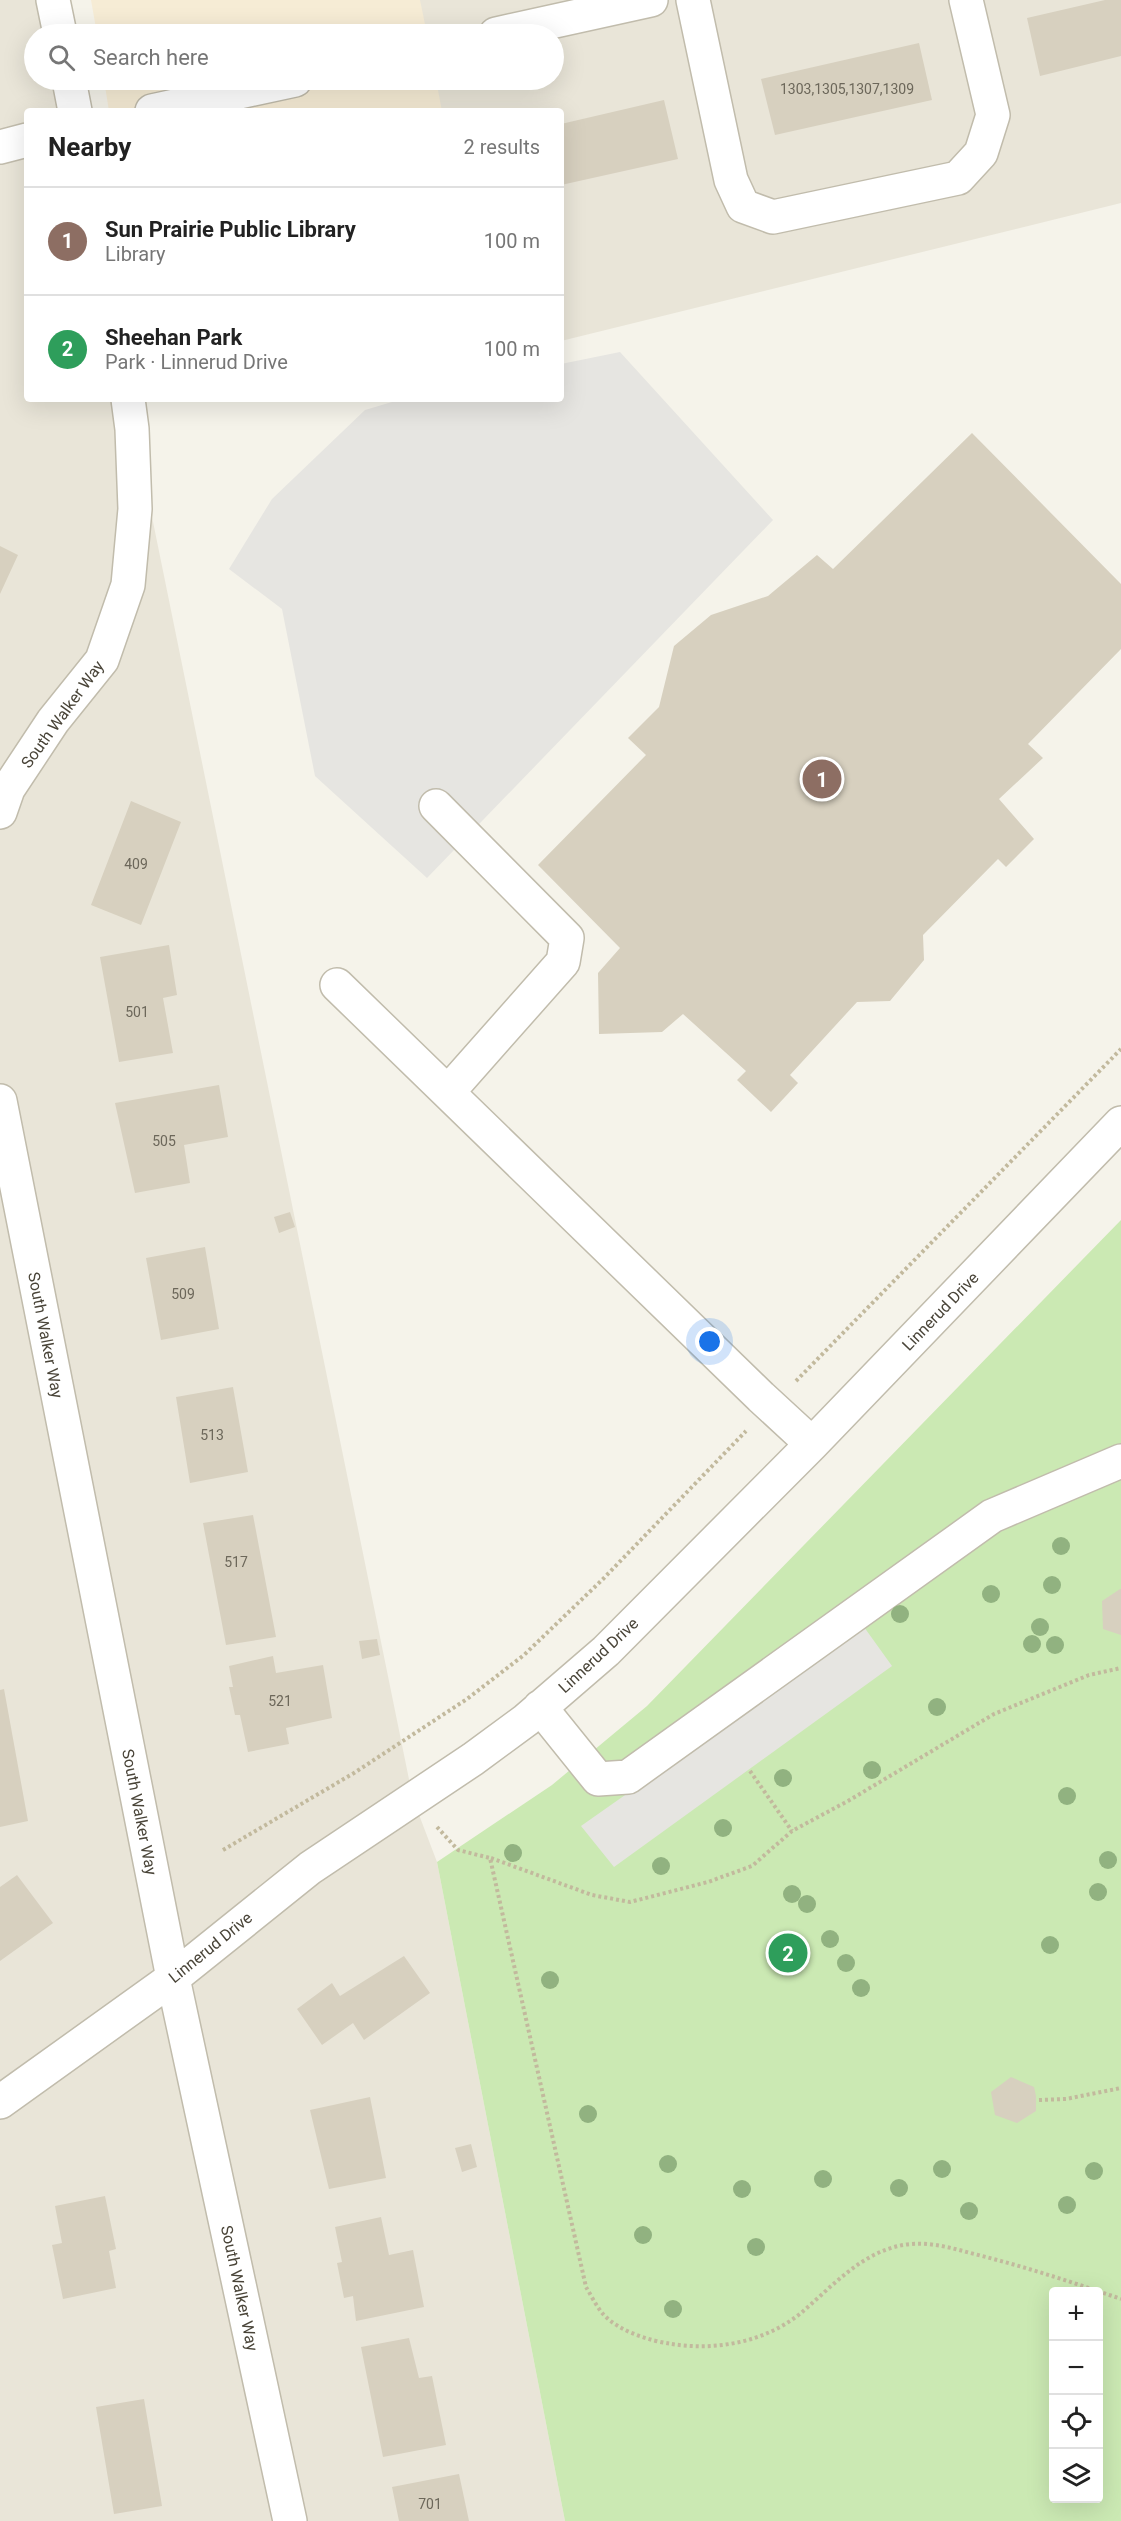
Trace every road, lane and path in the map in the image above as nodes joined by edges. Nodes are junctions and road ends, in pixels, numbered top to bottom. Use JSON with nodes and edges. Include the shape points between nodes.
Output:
{"nodes":[{"id":1,"x":53,"y":0,"type":"edge"},
{"id":2,"x":693,"y":0,"type":"edge"},
{"id":3,"x":966,"y":0,"type":"edge"},
{"id":4,"x":643,"y":1,"type":"edge"},
{"id":5,"x":58,"y":24,"type":"edge"},
{"id":6,"x":541,"y":24,"type":"edge"},
{"id":7,"x":71,"y":90,"type":"edge"},
{"id":8,"x":249,"y":90,"type":"edge"},
{"id":9,"x":74,"y":108,"type":"edge"},
{"id":10,"x":166,"y":108,"type":"edge"},
{"id":11,"x":24,"y":141,"type":"edge"},
{"id":12,"x":0,"y":147,"type":"edge"},
{"id":13,"x":128,"y":402,"type":"edge"},
{"id":14,"x":436,"y":806,"type":"dead end"},
{"id":15,"x":0,"y":812,"type":"edge"},
{"id":16,"x":337,"y":985,"type":"dead end"},
{"id":17,"x":1121,"y":1049,"type":"edge"},
{"id":18,"x":448,"y":1092,"type":"junction"},
{"id":19,"x":0,"y":1101,"type":"edge"},
{"id":20,"x":1121,"y":1123,"type":"edge"},
{"id":21,"x":771,"y":1406,"type":"junction"},
{"id":22,"x":812,"y":1444,"type":"junction"},
{"id":23,"x":1121,"y":1461,"type":"edge"},
{"id":24,"x":1121,"y":1668,"type":"edge"},
{"id":25,"x":540,"y":1707,"type":"junction"},
{"id":26,"x":750,"y":1771,"type":"dead end"},
{"id":27,"x":413,"y":1799,"type":"junction"},
{"id":28,"x":792,"y":1831,"type":"junction"},
{"id":29,"x":223,"y":1850,"type":"dead end"},
{"id":30,"x":490,"y":1858,"type":"junction"},
{"id":31,"x":173,"y":1978,"type":"junction"},
{"id":32,"x":1121,"y":2088,"type":"edge"},
{"id":33,"x":1039,"y":2100,"type":"dead end"},
{"id":34,"x":0,"y":2102,"type":"edge"},
{"id":35,"x":1121,"y":2299,"type":"edge"},
{"id":36,"x":290,"y":2521,"type":"edge"}],
"edges":[{"from":1,"to":5,"type":"street"},
{"from":2,"to":3,"type":"street","via":[[731,180],[743,206],[773,217],[958,178],[981,153],[993,115]]},
{"from":4,"to":6,"type":"street"},
{"from":7,"to":9,"type":"street"},
{"from":8,"to":10,"type":"street"},
{"from":11,"to":12,"type":"street"},
{"from":13,"to":15,"type":"street","name":"South Walker Way","via":[[135,509],[128,585],[102,660],[53,721],[8,789]]},
{"from":14,"to":18,"type":"street","via":[[567,938],[563,962]]},
{"from":16,"to":18,"type":"street"},
{"from":17,"to":21,"type":"path"},
{"from":18,"to":21,"type":"street"},
{"from":19,"to":31,"type":"street","name":"South Walker Way"},
{"from":20,"to":22,"type":"street","name":"Linnerud Drive"},
{"from":21,"to":22,"type":"street"},
{"from":21,"to":29,"type":"path","via":[[603,1580],[524,1655],[467,1699],[354,1773]]},
{"from":22,"to":25,"type":"street","name":"Linnerud Drive","via":[[606,1651]]},
{"from":23,"to":25,"type":"street","via":[[992,1516],[628,1777],[598,1779]]},
{"from":24,"to":28,"type":"path","via":[[1089,1675],[994,1714]]},
{"from":25,"to":27,"type":"street","name":"Linnerud Drive"},
{"from":26,"to":28,"type":"path"},
{"from":27,"to":30,"type":"path","via":[[458,1850]]},
{"from":27,"to":31,"type":"street","name":"Linnerud Drive","via":[[310,1868]]},
{"from":28,"to":30,"type":"path","via":[[752,1866],[630,1902],[592,1895]]},
{"from":30,"to":35,"type":"path","via":[[586,2287],[604,2315],[635,2334],[667,2344],[701,2349],[731,2345],[770,2332],[799,2314],[863,2260],[886,2249],[910,2244],[937,2244],[1040,2271]]},
{"from":31,"to":34,"type":"street","name":"Linnerud Drive"},
{"from":31,"to":36,"type":"street","name":"South Walker Way"},
{"from":32,"to":33,"type":"path"}]}
